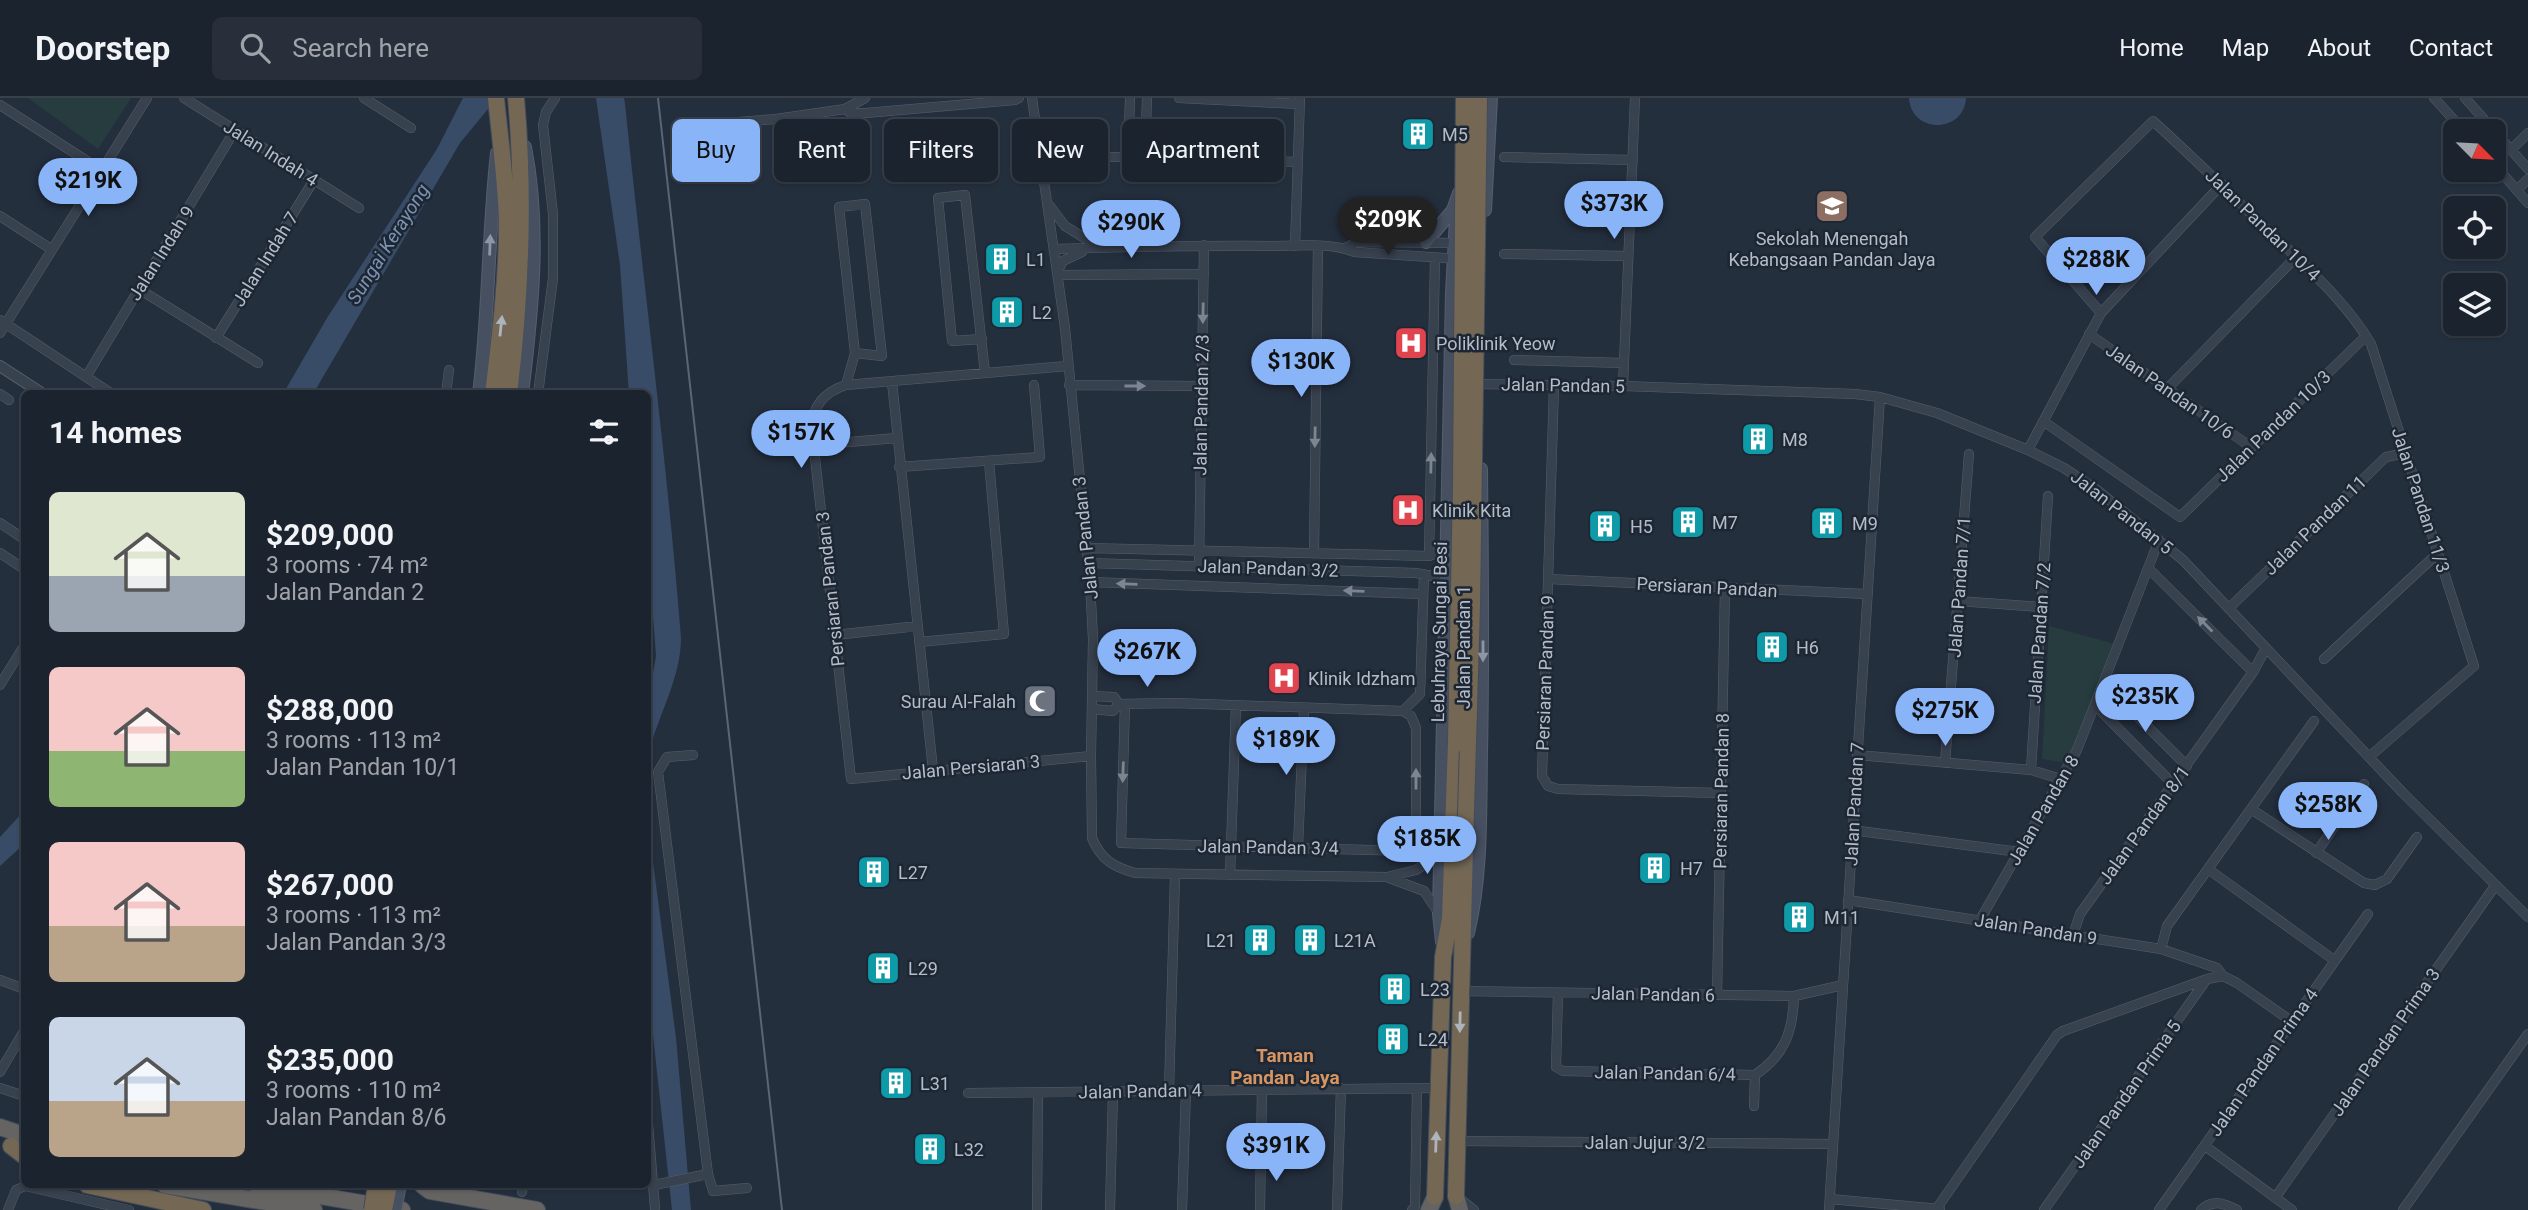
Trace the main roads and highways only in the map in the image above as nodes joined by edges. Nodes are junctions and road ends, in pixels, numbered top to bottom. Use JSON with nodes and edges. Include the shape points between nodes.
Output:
{"nodes":[{"id":1,"x":496,"y":98,"type":"edge"},
{"id":2,"x":1464,"y":98,"type":"edge"},
{"id":3,"x":1479,"y":98,"type":"edge"},
{"id":4,"x":1490,"y":98,"type":"edge"},
{"id":5,"x":517,"y":108,"type":"edge"},
{"id":6,"x":499,"y":132,"type":"junction"},
{"id":7,"x":1459,"y":193,"type":"junction"},
{"id":8,"x":1426,"y":242,"type":"road end"},
{"id":9,"x":478,"y":390,"type":"edge"},
{"id":10,"x":494,"y":390,"type":"edge"},
{"id":11,"x":509,"y":390,"type":"edge"},
{"id":12,"x":523,"y":390,"type":"edge"},
{"id":13,"x":1447,"y":552,"type":"junction"},
{"id":14,"x":1482,"y":558,"type":"junction"},
{"id":15,"x":1462,"y":954,"type":"junction"},
{"id":16,"x":1443,"y":957,"type":"junction"},
{"id":17,"x":101,"y":1188,"type":"edge"},
{"id":18,"x":183,"y":1188,"type":"edge"},
{"id":19,"x":274,"y":1188,"type":"edge"},
{"id":20,"x":376,"y":1188,"type":"edge"},
{"id":21,"x":388,"y":1188,"type":"edge"},
{"id":22,"x":399,"y":1188,"type":"edge"},
{"id":23,"x":426,"y":1188,"type":"edge"},
{"id":24,"x":1458,"y":1203,"type":"edge"},
{"id":25,"x":1425,"y":1207,"type":"edge"},
{"id":26,"x":203,"y":1210,"type":"edge"},
{"id":27,"x":314,"y":1210,"type":"edge"},
{"id":28,"x":372,"y":1210,"type":"edge"},
{"id":29,"x":384,"y":1210,"type":"edge"},
{"id":30,"x":395,"y":1210,"type":"edge"},
{"id":31,"x":402,"y":1210,"type":"edge"},
{"id":32,"x":537,"y":1210,"type":"edge"}],
"edges":[{"from":1,"to":6,"type":"highway"},
{"from":2,"to":7,"type":"main road","name":"Jalan Pandan 1"},
{"from":2,"to":16,"type":"highway","name":"Lebuhraya Sungai Besi","bridge":true,"via":[[1456,717],[1450,919]]},
{"from":3,"to":15,"type":"highway","name":"Lebuhraya Sungai Besi","bridge":true},
{"from":4,"to":14,"type":"main road","name":"Jalan Pandan 1","via":[[1482,261]]},
{"from":5,"to":11,"type":"highway","via":[[523,218]]},
{"from":5,"to":12,"type":"main road","via":[[532,183],[533,277]]},
{"from":9,"to":6,"type":"main road","one_way":true},
{"from":10,"to":6,"type":"highway","one_way":true,"via":[[507,246]]},
{"from":7,"to":8,"type":"main road","via":[[1453,210]]},
{"from":7,"to":13,"type":"main road","name":"Jalan Pandan 1"},
{"from":13,"to":14,"type":"main road","via":[[1465,550]]},
{"from":13,"to":16,"type":"main road","name":"Jalan Pandan 1","via":[[1439,913]]},
{"from":14,"to":15,"type":"main road","name":"Jalan Pandan 1","one_way":true,"via":[[1480,832],[1471,918]]},
{"from":15,"to":24,"type":"highway","name":"Jalan Pandan 1","one_way":true},
{"from":25,"to":16,"type":"highway","name":"Jalan Pandan 1","one_way":true,"via":[[1438,1088]]},
{"from":17,"to":26,"type":"highway"},
{"from":18,"to":27,"type":"highway"},
{"from":19,"to":31,"type":"highway"},
{"from":20,"to":28,"type":"highway","bridge":true},
{"from":21,"to":29,"type":"highway","bridge":true},
{"from":22,"to":30,"type":"main road","bridge":true},
{"from":23,"to":32,"type":"highway"}]}
